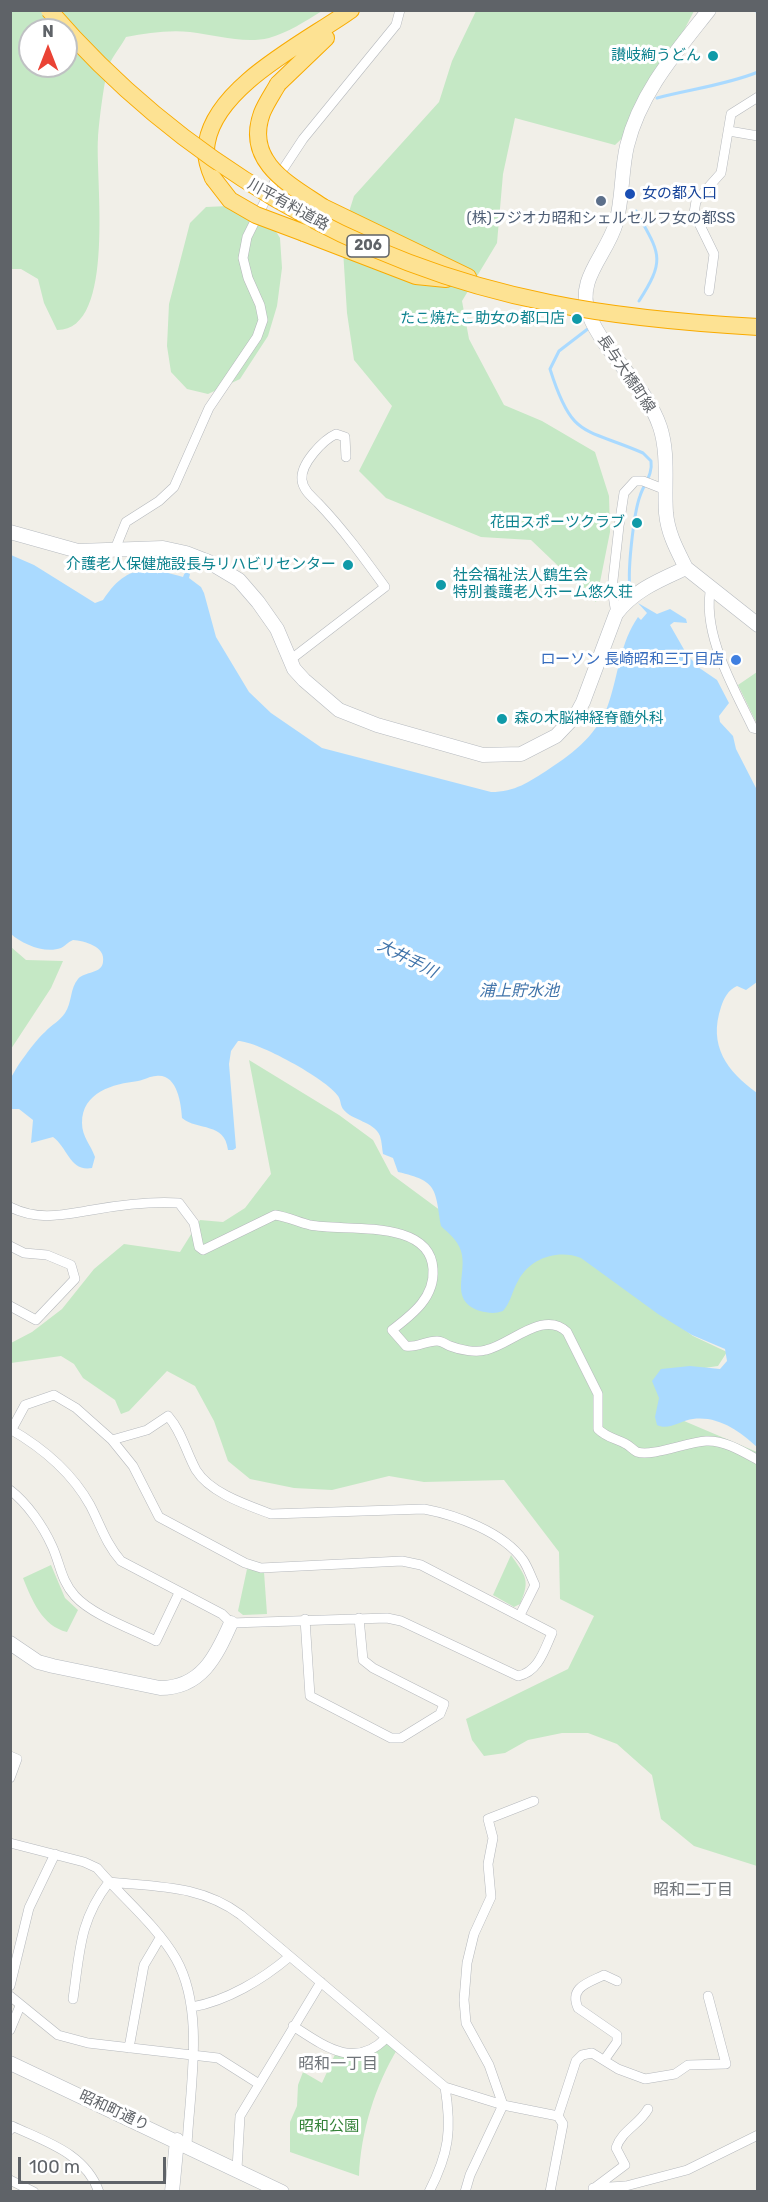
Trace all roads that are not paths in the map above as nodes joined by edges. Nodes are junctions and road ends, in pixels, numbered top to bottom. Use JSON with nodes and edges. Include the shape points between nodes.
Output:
{"nodes":[{"id":1,"x":49,"y":10,"type":"edge"},
{"id":2,"x":57,"y":10,"type":"edge"},
{"id":3,"x":353,"y":10,"type":"edge"},
{"id":4,"x":400,"y":10,"type":"edge"},
{"id":5,"x":709,"y":10,"type":"edge"},
{"id":6,"x":758,"y":96,"type":"edge"},
{"id":7,"x":729,"y":131,"type":"junction"},
{"id":8,"x":758,"y":136,"type":"edge"},
{"id":9,"x":468,"y":280,"type":"junction"},
{"id":10,"x":709,"y":291,"type":"dead end"},
{"id":11,"x":758,"y":320,"type":"edge"},
{"id":12,"x":758,"y":327,"type":"edge"},
{"id":13,"x":346,"y":457,"type":"dead end"},
{"id":14,"x":659,"y":487,"type":"junction"},
{"id":15,"x":10,"y":532,"type":"edge"},
{"id":16,"x":115,"y":549,"type":"junction"},
{"id":17,"x":686,"y":568,"type":"junction"},
{"id":18,"x":711,"y":587,"type":"junction"},
{"id":19,"x":616,"y":614,"type":"junction"},
{"id":20,"x":758,"y":625,"type":"edge"},
{"id":21,"x":290,"y":660,"type":"junction"},
{"id":22,"x":758,"y":729,"type":"edge"},
{"id":23,"x":10,"y":1207,"type":"edge"},
{"id":24,"x":10,"y":1246,"type":"edge"},
{"id":25,"x":10,"y":1306,"type":"edge"},
{"id":26,"x":11,"y":1429,"type":"edge"},
{"id":27,"x":112,"y":1440,"type":"junction"},
{"id":28,"x":758,"y":1460,"type":"edge"},
{"id":29,"x":10,"y":1490,"type":"edge"},
{"id":30,"x":179,"y":1593,"type":"junction"},
{"id":31,"x":520,"y":1615,"type":"junction"},
{"id":32,"x":359,"y":1618,"type":"junction"},
{"id":33,"x":305,"y":1619,"type":"junction"},
{"id":34,"x":231,"y":1623,"type":"junction"},
{"id":35,"x":10,"y":1644,"type":"edge"},
{"id":36,"x":10,"y":1756,"type":"edge"},
{"id":37,"x":10,"y":1778,"type":"edge"},
{"id":38,"x":534,"y":1801,"type":"dead end"},
{"id":39,"x":10,"y":1843,"type":"edge"},
{"id":40,"x":55,"y":1854,"type":"junction"},
{"id":41,"x":109,"y":1882,"type":"junction"},
{"id":42,"x":160,"y":1938,"type":"junction"},
{"id":43,"x":289,"y":1957,"type":"junction"},
{"id":44,"x":617,"y":1981,"type":"dead end"},
{"id":45,"x":321,"y":1982,"type":"junction"},
{"id":46,"x":10,"y":1986,"type":"edge"},
{"id":47,"x":10,"y":1996,"type":"edge"},
{"id":48,"x":708,"y":1996,"type":"dead end"},
{"id":49,"x":73,"y":1999,"type":"dead end"},
{"id":50,"x":20,"y":2006,"type":"junction"},
{"id":51,"x":192,"y":2007,"type":"junction"},
{"id":52,"x":293,"y":2026,"type":"junction"},
{"id":53,"x":10,"y":2030,"type":"edge"},
{"id":54,"x":386,"y":2038,"type":"junction"},
{"id":55,"x":129,"y":2048,"type":"junction"},
{"id":56,"x":191,"y":2054,"type":"junction"},
{"id":57,"x":605,"y":2059,"type":"junction"},
{"id":58,"x":10,"y":2063,"type":"edge"},
{"id":59,"x":260,"y":2084,"type":"junction"},
{"id":60,"x":446,"y":2087,"type":"junction"},
{"id":61,"x":503,"y":2105,"type":"junction"},
{"id":62,"x":648,"y":2109,"type":"dead end"},
{"id":63,"x":558,"y":2116,"type":"junction"},
{"id":64,"x":10,"y":2130,"type":"edge"},
{"id":65,"x":758,"y":2135,"type":"edge"},
{"id":66,"x":182,"y":2143,"type":"junction"},
{"id":67,"x":237,"y":2169,"type":"junction"},
{"id":68,"x":10,"y":2180,"type":"edge"},
{"id":69,"x":626,"y":2189,"type":"edge"},
{"id":70,"x":593,"y":2190,"type":"edge"},
{"id":71,"x":34,"y":2192,"type":"edge"},
{"id":72,"x":99,"y":2192,"type":"edge"},
{"id":73,"x":172,"y":2192,"type":"edge"},
{"id":74,"x":282,"y":2192,"type":"edge"},
{"id":75,"x":429,"y":2192,"type":"edge"},
{"id":76,"x":465,"y":2192,"type":"edge"},
{"id":77,"x":550,"y":2192,"type":"edge"}],
"edges":[{"from":1,"to":9,"type":"highway","name":"川平有料道路","number":"206","bridge":true,"via":[[124,89],[177,133],[261,191],[378,250]]},
{"from":2,"to":9,"type":"highway","name":"川平有料道路","number":"206","via":[[129,84],[230,164],[343,228]]},
{"from":3,"to":9,"type":"highway","bridge":true,"via":[[278,84],[262,114],[258,136],[264,156],[275,175],[323,207]]},
{"from":3,"to":9,"type":"highway","bridge":true,"via":[[271,64],[219,111],[206,144],[213,178],[230,200],[256,215],[416,276]]},
{"from":4,"to":16,"type":"street","via":[[396,25],[303,139],[274,183],[247,237],[243,258],[263,320],[258,337],[209,408],[174,487],[126,522]]},
{"from":5,"to":14,"type":"street","name":"長与大橋町線","via":[[655,81],[632,126],[615,225],[584,291],[600,336],[660,427]]},
{"from":6,"to":7,"type":"street","via":[[731,114]]},
{"from":7,"to":8,"type":"street"},
{"from":7,"to":10,"type":"street","via":[[721,173],[696,201],[694,213],[714,254]]},
{"from":9,"to":11,"type":"highway","name":"川平有料道路","number":"206","via":[[624,310]]},
{"from":9,"to":12,"type":"highway","name":"川平有料道路","number":"206","bridge":true,"via":[[583,310]]},
{"from":13,"to":21,"type":"street","via":[[345,437],[336,434],[327,438],[304,468],[302,480],[307,492],[346,534],[385,587]]},
{"from":14,"to":17,"type":"street","name":"長与大橋町線","via":[[671,538]]},
{"from":14,"to":19,"type":"street","via":[[635,481],[624,493],[612,589]]},
{"from":15,"to":16,"type":"street","via":[[78,551]]},
{"from":16,"to":21,"type":"street","via":[[173,549],[225,571],[239,580],[258,602],[277,629]]},
{"from":17,"to":18,"type":"street","name":"長与大橋町線"},
{"from":17,"to":19,"type":"street","via":[[633,596]]},
{"from":18,"to":20,"type":"street","name":"長与大橋町線"},
{"from":18,"to":22,"type":"street","via":[[708,598],[716,647],[753,729]]},
{"from":19,"to":21,"type":"street","via":[[576,715],[556,736],[521,754],[483,755],[339,710],[304,680]]},
{"from":23,"to":28,"type":"street","via":[[36,1217],[154,1201],[179,1203],[194,1223],[203,1250],[275,1215],[309,1225],[381,1229],[410,1237],[426,1249],[433,1264],[434,1282],[427,1299],[392,1330],[406,1346],[440,1341],[485,1351],[534,1327],[561,1326],[598,1394],[598,1429],[606,1437],[626,1443],[638,1452],[708,1441],[731,1446]]},
{"from":24,"to":25,"type":"street","via":[[71,1265],[75,1279],[36,1320]]},
{"from":26,"to":27,"type":"street","via":[[25,1405],[54,1395],[76,1408]]},
{"from":26,"to":30,"type":"street","via":[[42,1448],[77,1484],[120,1561]]},
{"from":27,"to":31,"type":"street","via":[[133,1466],[159,1517],[245,1563],[261,1568],[402,1561],[421,1565]]},
{"from":27,"to":31,"type":"street","via":[[147,1430],[168,1416],[207,1485],[256,1509],[271,1514],[424,1509],[483,1530],[512,1548],[535,1585]]},
{"from":29,"to":30,"type":"street","via":[[35,1518],[52,1546],[65,1584],[88,1607],[156,1641]]},
{"from":30,"to":34,"type":"street","via":[[222,1614]]},
{"from":31,"to":32,"type":"street","via":[[552,1634],[537,1666],[518,1676],[401,1621]]},
{"from":32,"to":33,"type":"street"},
{"from":32,"to":33,"type":"street","via":[[363,1660],[444,1704],[440,1714],[401,1738],[391,1738],[310,1696]]},
{"from":33,"to":34,"type":"street"},
{"from":34,"to":35,"type":"street","via":[[201,1674],[186,1685],[172,1688],[38,1662]]},
{"from":36,"to":37,"type":"street","via":[[17,1759]]},
{"from":38,"to":61,"type":"street","via":[[488,1819],[493,1838],[488,1864],[491,1897],[466,1963],[466,2023],[489,2066]]},
{"from":39,"to":40,"type":"street"},
{"from":40,"to":41,"type":"street","via":[[97,1868]]},
{"from":40,"to":46,"type":"street","via":[[29,1908]]},
{"from":41,"to":42,"type":"street"},
{"from":41,"to":43,"type":"street","via":[[197,1891],[222,1901]]},
{"from":41,"to":49,"type":"street","via":[[93,1903],[83,1927]]},
{"from":42,"to":51,"type":"street","via":[[187,1980]]},
{"from":42,"to":55,"type":"street","via":[[144,1965]]},
{"from":43,"to":45,"type":"street"},
{"from":43,"to":51,"type":"street","via":[[233,1994]]},
{"from":44,"to":57,"type":"street","via":[[604,1975],[578,1987],[576,1993],[578,2008],[617,2035],[617,2042]]},
{"from":45,"to":52,"type":"street"},
{"from":45,"to":54,"type":"street"},
{"from":47,"to":50,"type":"street"},
{"from":48,"to":57,"type":"street","via":[[726,2064],[688,2065],[675,2074],[645,2079],[618,2069]]},
{"from":50,"to":53,"type":"street"},
{"from":50,"to":55,"type":"street","via":[[58,2035]]},
{"from":51,"to":56,"type":"street"},
{"from":52,"to":54,"type":"street","via":[[327,2048],[352,2054],[374,2051]]},
{"from":52,"to":59,"type":"street"},
{"from":54,"to":60,"type":"street"},
{"from":55,"to":56,"type":"street"},
{"from":56,"to":59,"type":"street","via":[[218,2058]]},
{"from":56,"to":66,"type":"street"},
{"from":57,"to":63,"type":"street","via":[[591,2053],[576,2061]]},
{"from":58,"to":66,"type":"street","name":"昭和町通り"},
{"from":59,"to":67,"type":"street","via":[[240,2116]]},
{"from":60,"to":61,"type":"street"},
{"from":60,"to":75,"type":"street","via":[[449,2145]]},
{"from":61,"to":63,"type":"street"},
{"from":61,"to":76,"type":"street"},
{"from":62,"to":70,"type":"street","via":[[642,2119],[620,2136],[616,2148],[625,2165]]},
{"from":63,"to":77,"type":"street","via":[[562,2124]]},
{"from":64,"to":72,"type":"street","via":[[12,2126],[73,2155],[93,2177]]},
{"from":65,"to":69,"type":"street","via":[[687,2170]]},
{"from":66,"to":67,"type":"street","name":"昭和町通り"},
{"from":66,"to":73,"type":"street"},
{"from":67,"to":74,"type":"street","name":"昭和町通り"},
{"from":68,"to":71,"type":"street"},
{"from":69,"to":70,"type":"street"}]}
